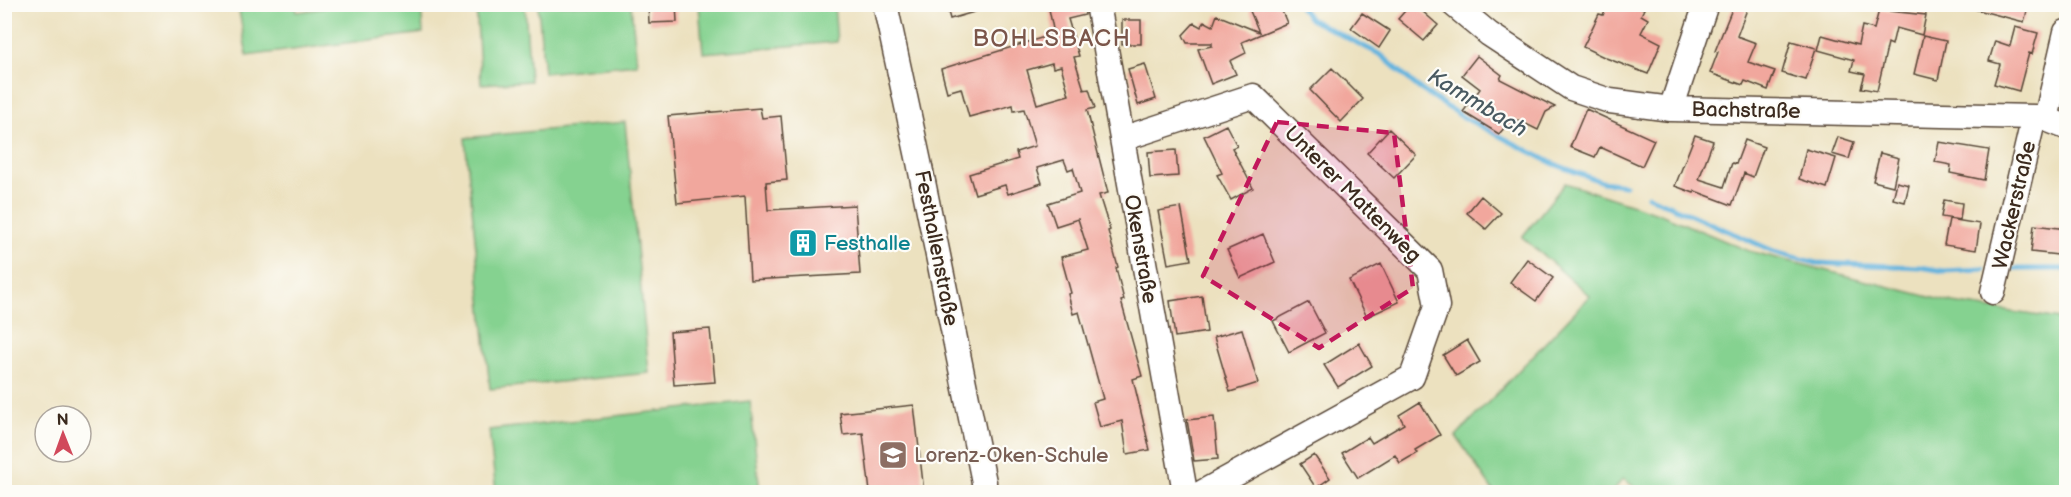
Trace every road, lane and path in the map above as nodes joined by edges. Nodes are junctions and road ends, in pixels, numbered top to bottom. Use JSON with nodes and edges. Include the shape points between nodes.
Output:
{"nodes":[{"id":1,"x":885,"y":4,"type":"edge"},
{"id":2,"x":1098,"y":4,"type":"edge"},
{"id":3,"x":1453,"y":4,"type":"edge"},
{"id":4,"x":1706,"y":4,"type":"edge"},
{"id":5,"x":2067,"y":32,"type":"edge"},
{"id":6,"x":1671,"y":109,"type":"junction"},
{"id":7,"x":2049,"y":121,"type":"edge"},
{"id":8,"x":1122,"y":139,"type":"junction"},
{"id":9,"x":1993,"y":292,"type":"dead end"},
{"id":10,"x":984,"y":492,"type":"edge"},
{"id":11,"x":1185,"y":492,"type":"edge"},
{"id":12,"x":1203,"y":492,"type":"edge"}],
"edges":[{"from":1,"to":10,"type":"street","name":"Festhallenstraße"},
{"from":2,"to":8,"type":"street","name":"Okenstraße"},
{"from":3,"to":6,"type":"street","name":"Bachstraße","via":[[1489,34],[1570,88],[1610,101]]},
{"from":4,"to":6,"type":"street"},
{"from":5,"to":7,"type":"street","name":"Wackerstraße"},
{"from":6,"to":7,"type":"street","name":"Bachstraße"},
{"from":7,"to":9,"type":"street","name":"Wackerstraße"},
{"from":8,"to":11,"type":"street","name":"Okenstraße"},
{"from":8,"to":12,"type":"street","name":"Unterer Mattenweg","via":[[1253,96],[1430,270],[1437,306],[1412,377]]}]}
